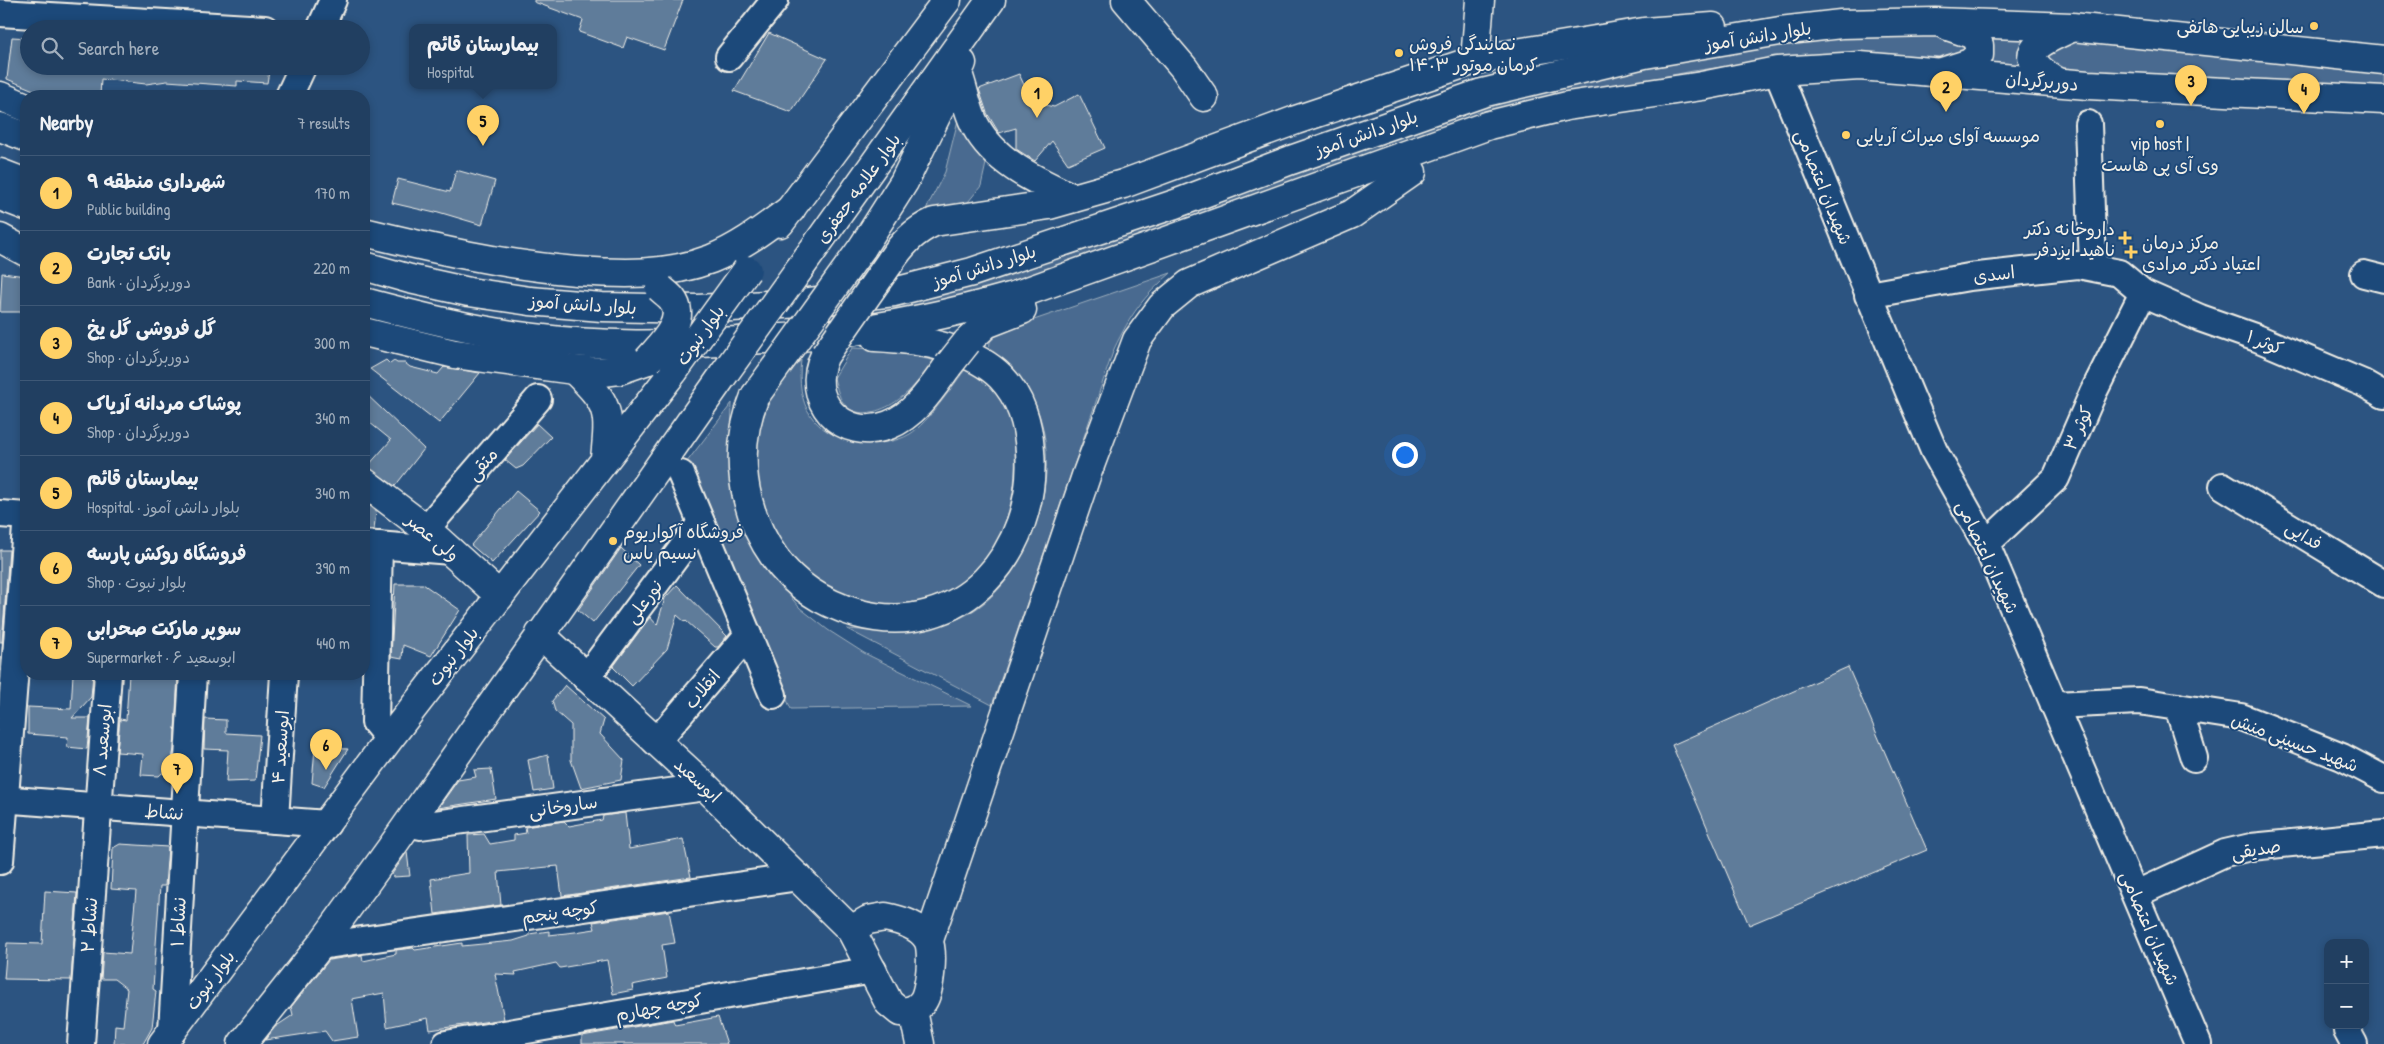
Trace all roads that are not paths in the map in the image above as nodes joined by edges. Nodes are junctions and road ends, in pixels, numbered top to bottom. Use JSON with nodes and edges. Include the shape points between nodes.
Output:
{"nodes":[{"id":1,"x":332,"y":0,"type":"edge"},
{"id":2,"x":775,"y":0,"type":"edge"},
{"id":3,"x":947,"y":0,"type":"edge"},
{"id":4,"x":1126,"y":0,"type":"edge"},
{"id":5,"x":1480,"y":0,"type":"edge"},
{"id":6,"x":986,"y":8,"type":"edge"},
{"id":7,"x":0,"y":13,"type":"edge"},
{"id":8,"x":116,"y":20,"type":"edge"},
{"id":9,"x":324,"y":20,"type":"edge"},
{"id":10,"x":1935,"y":22,"type":"junction"},
{"id":11,"x":2072,"y":28,"type":"junction"},
{"id":12,"x":1780,"y":31,"type":"junction"},
{"id":13,"x":729,"y":57,"type":"dead end"},
{"id":14,"x":1475,"y":60,"type":"junction"},
{"id":15,"x":2384,"y":60,"type":"edge"},
{"id":16,"x":1777,"y":71,"type":"junction"},
{"id":17,"x":1942,"y":72,"type":"junction"},
{"id":18,"x":958,"y":74,"type":"junction"},
{"id":19,"x":299,"y":75,"type":"edge"},
{"id":20,"x":2058,"y":82,"type":"junction"},
{"id":21,"x":1702,"y":86,"type":"junction"},
{"id":22,"x":292,"y":90,"type":"edge"},
{"id":23,"x":0,"y":96,"type":"edge"},
{"id":24,"x":1204,"y":97,"type":"dead end"},
{"id":25,"x":2337,"y":99,"type":"junction"},
{"id":26,"x":2384,"y":100,"type":"edge"},
{"id":27,"x":20,"y":104,"type":"edge"},
{"id":28,"x":2384,"y":116,"type":"edge"},
{"id":29,"x":2088,"y":124,"type":"dead end"},
{"id":30,"x":0,"y":127,"type":"edge"},
{"id":31,"x":20,"y":135,"type":"edge"},
{"id":32,"x":1412,"y":172,"type":"junction"},
{"id":33,"x":0,"y":173,"type":"edge"},
{"id":34,"x":20,"y":181,"type":"edge"},
{"id":35,"x":0,"y":196,"type":"edge"},
{"id":36,"x":1073,"y":198,"type":"junction"},
{"id":37,"x":20,"y":204,"type":"edge"},
{"id":38,"x":791,"y":209,"type":"junction"},
{"id":39,"x":370,"y":233,"type":"edge"},
{"id":40,"x":0,"y":238,"type":"edge"},
{"id":41,"x":20,"y":249,"type":"edge"},
{"id":42,"x":2093,"y":267,"type":"junction"},
{"id":43,"x":370,"y":268,"type":"edge"},
{"id":44,"x":628,"y":275,"type":"junction"},
{"id":45,"x":2143,"y":293,"type":"junction"},
{"id":46,"x":1868,"y":295,"type":"junction"},
{"id":47,"x":370,"y":304,"type":"edge"},
{"id":48,"x":370,"y":333,"type":"edge"},
{"id":49,"x":828,"y":344,"type":"junction"},
{"id":50,"x":574,"y":370,"type":"junction"},
{"id":51,"x":2384,"y":395,"type":"edge"},
{"id":52,"x":538,"y":399,"type":"dead end"},
{"id":53,"x":605,"y":459,"type":"junction"},
{"id":54,"x":681,"y":474,"type":"dead end"},
{"id":55,"x":2223,"y":486,"type":"dead end"},
{"id":56,"x":370,"y":487,"type":"edge"},
{"id":57,"x":0,"y":514,"type":"edge"},
{"id":58,"x":20,"y":516,"type":"edge"},
{"id":59,"x":701,"y":523,"type":"junction"},
{"id":60,"x":426,"y":529,"type":"junction"},
{"id":61,"x":371,"y":544,"type":"edge"},
{"id":62,"x":1986,"y":544,"type":"junction"},
{"id":63,"x":451,"y":551,"type":"junction"},
{"id":64,"x":2384,"y":584,"type":"edge"},
{"id":65,"x":20,"y":595,"type":"edge"},
{"id":66,"x":500,"y":596,"type":"junction"},
{"id":67,"x":540,"y":634,"type":"junction"},
{"id":68,"x":748,"y":635,"type":"junction"},
{"id":69,"x":586,"y":678,"type":"junction"},
{"id":70,"x":108,"y":680,"type":"edge"},
{"id":71,"x":193,"y":680,"type":"edge"},
{"id":72,"x":284,"y":680,"type":"edge"},
{"id":73,"x":773,"y":695,"type":"dead end"},
{"id":74,"x":2054,"y":705,"type":"junction"},
{"id":75,"x":2178,"y":707,"type":"junction"},
{"id":76,"x":389,"y":739,"type":"junction"},
{"id":77,"x":656,"y":742,"type":"junction"},
{"id":78,"x":2194,"y":758,"type":"dead end"},
{"id":79,"x":2384,"y":779,"type":"edge"},
{"id":80,"x":706,"y":787,"type":"junction"},
{"id":81,"x":2,"y":800,"type":"edge"},
{"id":82,"x":97,"y":807,"type":"junction"},
{"id":83,"x":184,"y":814,"type":"junction"},
{"id":84,"x":275,"y":820,"type":"junction"},
{"id":85,"x":327,"y":824,"type":"junction"},
{"id":86,"x":420,"y":826,"type":"dead end"},
{"id":87,"x":2384,"y":834,"type":"edge"},
{"id":88,"x":0,"y":861,"type":"edge"},
{"id":89,"x":799,"y":878,"type":"junction"},
{"id":90,"x":2136,"y":894,"type":"junction"},
{"id":91,"x":850,"y":930,"type":"junction"},
{"id":92,"x":929,"y":940,"type":"junction"},
{"id":93,"x":320,"y":946,"type":"junction"},
{"id":94,"x":873,"y":970,"type":"junction"},
{"id":95,"x":913,"y":1011,"type":"junction"},
{"id":96,"x":167,"y":1037,"type":"edge"},
{"id":97,"x":80,"y":1044,"type":"edge"},
{"id":98,"x":242,"y":1044,"type":"edge"},
{"id":99,"x":446,"y":1044,"type":"edge"},
{"id":100,"x":920,"y":1044,"type":"edge"},
{"id":101,"x":2198,"y":1044,"type":"edge"}],
"edges":[{"from":1,"to":9,"type":"street"},
{"from":2,"to":13,"type":"street"},
{"from":3,"to":38,"type":"main road"},
{"from":4,"to":24,"type":"main road","via":[[1184,68]]},
{"from":5,"to":14,"type":"main road"},
{"from":6,"to":18,"type":"main road"},
{"from":6,"to":67,"type":"main road","name":"بلوار علامه جعفری","bridge":true},
{"from":7,"to":8,"type":"street"},
{"from":10,"to":11,"type":"main road","name":"بلوار دانش آموز"},
{"from":10,"to":12,"type":"main road","name":"بلوار دانش آموز","via":[[1841,24]]},
{"from":10,"to":17,"type":"main road","via":[[1974,35],[1980,45],[1979,55],[1970,64]]},
{"from":11,"to":15,"type":"main road","name":"بلوار دانش آموز"},
{"from":11,"to":20,"type":"main road","via":[[2041,42],[2032,54],[2041,72]]},
{"from":12,"to":14,"type":"main road","via":[[1708,26],[1644,32]]},
{"from":12,"to":43,"type":"main road","name":"بلوار دانش آموز","via":[[1645,54],[1482,93],[1175,204],[972,272],[894,292],[802,303],[708,309],[602,307],[470,292]]},
{"from":14,"to":36,"type":"main road","via":[[1296,120],[1123,184]]},
{"from":16,"to":17,"type":"main road","name":"دوربرگردان","via":[[1860,66]]},
{"from":16,"to":21,"type":"main road","name":"دوربرگردان"},
{"from":16,"to":46,"type":"street","name":"شهیدان اعتصامی"},
{"from":17,"to":20,"type":"main road","name":"دوربرگردان"},
{"from":18,"to":36,"type":"main road","via":[[975,126],[998,154],[1034,180]]},
{"from":18,"to":49,"type":"main road","bridge":true,"via":[[904,182],[862,248],[754,396],[742,438],[745,486],[763,541],[785,572],[810,593],[836,607],[866,615],[893,618],[940,610],[983,585],[1006,557],[1019,529],[1030,496],[1032,466],[1024,414],[1016,396],[1001,377],[972,358],[942,347],[881,337]]},
{"from":19,"to":22,"type":"street"},
{"from":20,"to":25,"type":"main road","name":"دوربرگردان"},
{"from":21,"to":32,"type":"main road","via":[[1480,147]]},
{"from":21,"to":49,"type":"main road","name":"بلوار دانش آموز","via":[[1566,106],[1489,125],[1014,296]]},
{"from":23,"to":27,"type":"main road"},
{"from":25,"to":26,"type":"main road","name":"دوربرگردان"},
{"from":25,"to":28,"type":"main road"},
{"from":29,"to":42,"type":"street"},
{"from":30,"to":31,"type":"main road"},
{"from":32,"to":49,"type":"main road","bridge":true,"via":[[995,320],[967,342],[908,414],[890,425],[870,429],[844,423],[827,410],[818,392],[818,380],[819,367]]},
{"from":32,"to":92,"type":"main road","via":[[1352,214],[1189,284],[1162,306],[1138,340],[1090,466]]},
{"from":33,"to":34,"type":"main road"},
{"from":35,"to":37,"type":"main road"},
{"from":36,"to":49,"type":"main road","bridge":true,"via":[[1049,205],[934,222],[918,229],[901,245]]},
{"from":38,"to":44,"type":"main road","via":[[752,238],[709,260],[665,272]]},
{"from":38,"to":53,"type":"main road","name":"بلوار نبوت","bridge":true,"via":[[674,371]]},
{"from":39,"to":44,"type":"main road","via":[[535,267]]},
{"from":40,"to":41,"type":"main road"},
{"from":42,"to":45,"type":"street","name":"اسدی","via":[[2119,273]]},
{"from":42,"to":46,"type":"street","name":"اسدی","via":[[2078,265],[1969,277]]},
{"from":44,"to":50,"type":"main road","bridge":true,"via":[[660,288],[673,300],[676,317],[669,337],[648,360],[619,370]]},
{"from":45,"to":51,"type":"street","name":"کوثر ۱","via":[[2257,338]]},
{"from":45,"to":62,"type":"street","name":"کوثر ۳","via":[[2093,393],[2056,478]]},
{"from":46,"to":62,"type":"street","name":"شهیدان اعتصامی","via":[[1934,451]]},
{"from":47,"to":49,"type":"main road","name":"بلوار دانش آموز","via":[[467,328],[535,339],[598,343]]},
{"from":48,"to":50,"type":"main road","via":[[455,354]]},
{"from":50,"to":53,"type":"main road","via":[[606,407],[609,421]]},
{"from":52,"to":60,"type":"street","name":"متقی"},
{"from":53,"to":66,"type":"main road","name":"بلوار نبوت"},
{"from":54,"to":59,"type":"street"},
{"from":55,"to":64,"type":"street","name":"فدایی"},
{"from":56,"to":60,"type":"main road","name":"ولی عصر"},
{"from":57,"to":58,"type":"street"},
{"from":59,"to":68,"type":"street"},
{"from":59,"to":69,"type":"street","name":"نورعلی"},
{"from":60,"to":63,"type":"main road","name":"ولی عصر"},
{"from":61,"to":63,"type":"street"},
{"from":61,"to":76,"type":"street","via":[[375,722]]},
{"from":62,"to":74,"type":"street","name":"شهیدان اعتصامی"},
{"from":63,"to":66,"type":"main road","name":"ولی عصر"},
{"from":65,"to":81,"type":"street"},
{"from":66,"to":76,"type":"main road","name":"بلوار نبوت"},
{"from":67,"to":69,"type":"main road","name":"ابوسعید"},
{"from":67,"to":93,"type":"main road"},
{"from":68,"to":73,"type":"street"},
{"from":68,"to":77,"type":"street","name":"انقلاب"},
{"from":69,"to":77,"type":"main road","name":"ابوسعید"},
{"from":70,"to":82,"type":"street","name":"ابوسعید ۸"},
{"from":71,"to":83,"type":"street","name":"نشاط ۱"},
{"from":72,"to":84,"type":"street","name":"ابوسعید ۴"},
{"from":74,"to":75,"type":"street","name":"شهید حسینی منش","via":[[2138,701]]},
{"from":74,"to":90,"type":"street","name":"شهیدان اعتصامی"},
{"from":75,"to":78,"type":"street"},
{"from":75,"to":79,"type":"street","name":"شهید حسینی منش","via":[[2241,717],[2342,757]]},
{"from":76,"to":85,"type":"main road","name":"بلوار نبوت"},
{"from":77,"to":80,"type":"main road","name":"ابوسعید"},
{"from":80,"to":86,"type":"street","name":"ساروخانی"},
{"from":80,"to":89,"type":"main road","name":"ابوسعید"},
{"from":81,"to":82,"type":"street","name":"نشاط"},
{"from":81,"to":88,"type":"street"},
{"from":82,"to":83,"type":"street","name":"نشاط"},
{"from":82,"to":97,"type":"street","name":"نشاط ۲"},
{"from":83,"to":84,"type":"street","name":"نشاط"},
{"from":83,"to":96,"type":"street","name":"نشاط ۱"},
{"from":84,"to":85,"type":"street","name":"نشاط"},
{"from":85,"to":96,"type":"main road","name":"بلوار نبوت"},
{"from":87,"to":90,"type":"street","name":"صدیقی","via":[[2251,847],[2225,853]]},
{"from":89,"to":91,"type":"main road","name":"ابوسعید"},
{"from":89,"to":93,"type":"street","name":"کوچه پنجم"},
{"from":90,"to":101,"type":"street","name":"شهیدان اعتصامی"},
{"from":91,"to":92,"type":"main road","via":[[868,920],[885,917],[916,928]]},
{"from":91,"to":94,"type":"main road","name":"ابوسعید"},
{"from":92,"to":95,"type":"main road","via":[[932,966],[924,1000]]},
{"from":93,"to":98,"type":"main road"},
{"from":94,"to":95,"type":"main road","name":"ابوسعید","via":[[889,1003],[900,1012]]},
{"from":94,"to":99,"type":"street","name":"کوچه چهارم"},
{"from":95,"to":100,"type":"main road"}]}
